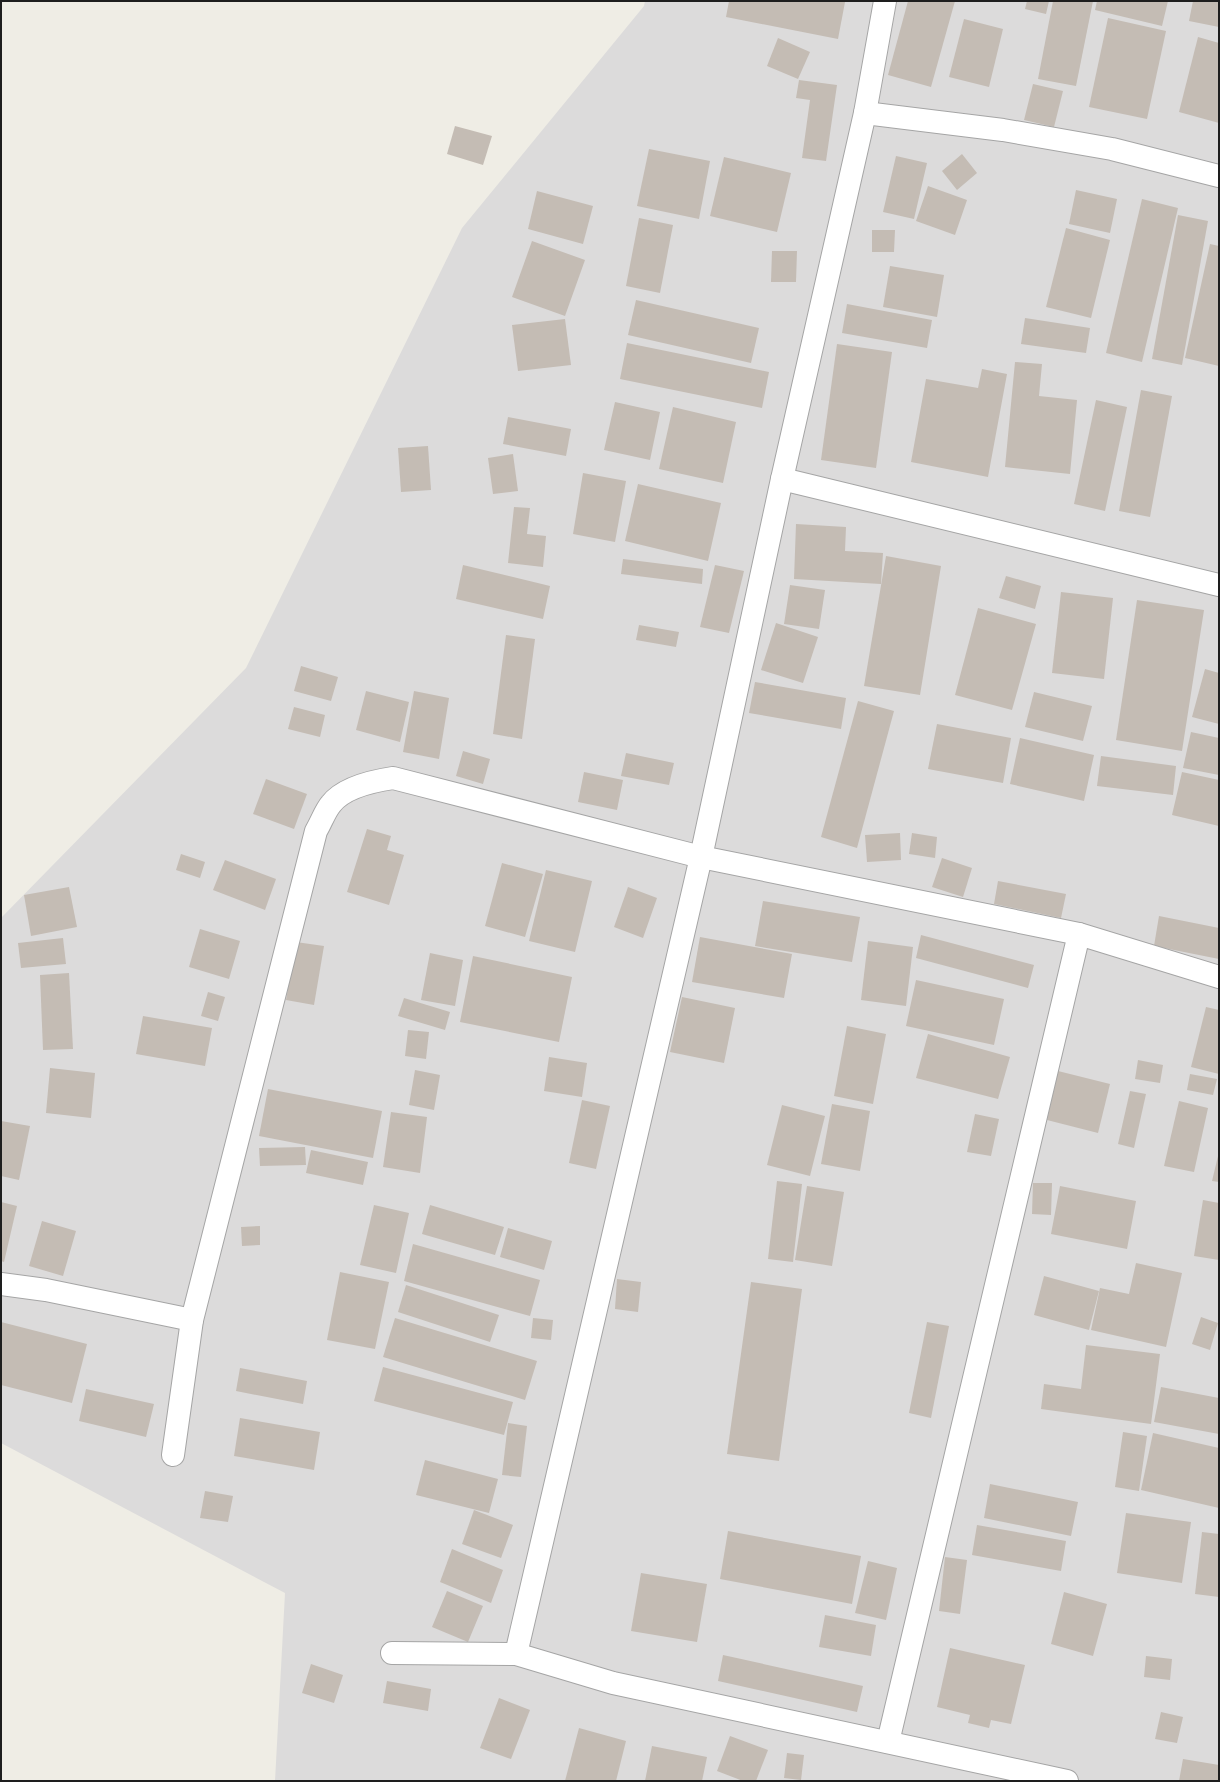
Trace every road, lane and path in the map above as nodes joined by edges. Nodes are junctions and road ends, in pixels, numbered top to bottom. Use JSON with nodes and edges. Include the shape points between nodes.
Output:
{"nodes":[{"id":1,"x":885,"y":1,"type":"edge"},
{"id":2,"x":865,"y":113,"type":"junction"},
{"id":3,"x":1219,"y":176,"type":"edge"},
{"id":4,"x":782,"y":479,"type":"junction"},
{"id":5,"x":1219,"y":584,"type":"edge"},
{"id":6,"x":701,"y":857,"type":"junction"},
{"id":7,"x":1079,"y":934,"type":"junction"},
{"id":8,"x":1219,"y":977,"type":"edge"},
{"id":9,"x":1,"y":1284,"type":"edge"},
{"id":10,"x":192,"y":1320,"type":"junction"},
{"id":11,"x":173,"y":1455,"type":"dead end"},
{"id":12,"x":392,"y":1653,"type":"dead end"},
{"id":13,"x":516,"y":1654,"type":"junction"},
{"id":14,"x":888,"y":1742,"type":"junction"},
{"id":15,"x":1067,"y":1781,"type":"edge"}],
"edges":[{"from":1,"to":2,"type":"street"},
{"from":2,"to":3,"type":"street","via":[[1003,130],[1112,149]]},
{"from":2,"to":4,"type":"street"},
{"from":4,"to":5,"type":"street"},
{"from":4,"to":6,"type":"street"},
{"from":6,"to":7,"type":"street"},
{"from":6,"to":10,"type":"street","via":[[393,778],[369,781],[331,803],[316,831]]},
{"from":6,"to":13,"type":"street"},
{"from":7,"to":8,"type":"street"},
{"from":7,"to":14,"type":"street"},
{"from":9,"to":10,"type":"street","via":[[46,1290]]},
{"from":10,"to":11,"type":"street"},
{"from":12,"to":13,"type":"street"},
{"from":13,"to":14,"type":"street","via":[[613,1682]]},
{"from":14,"to":15,"type":"street"}]}
